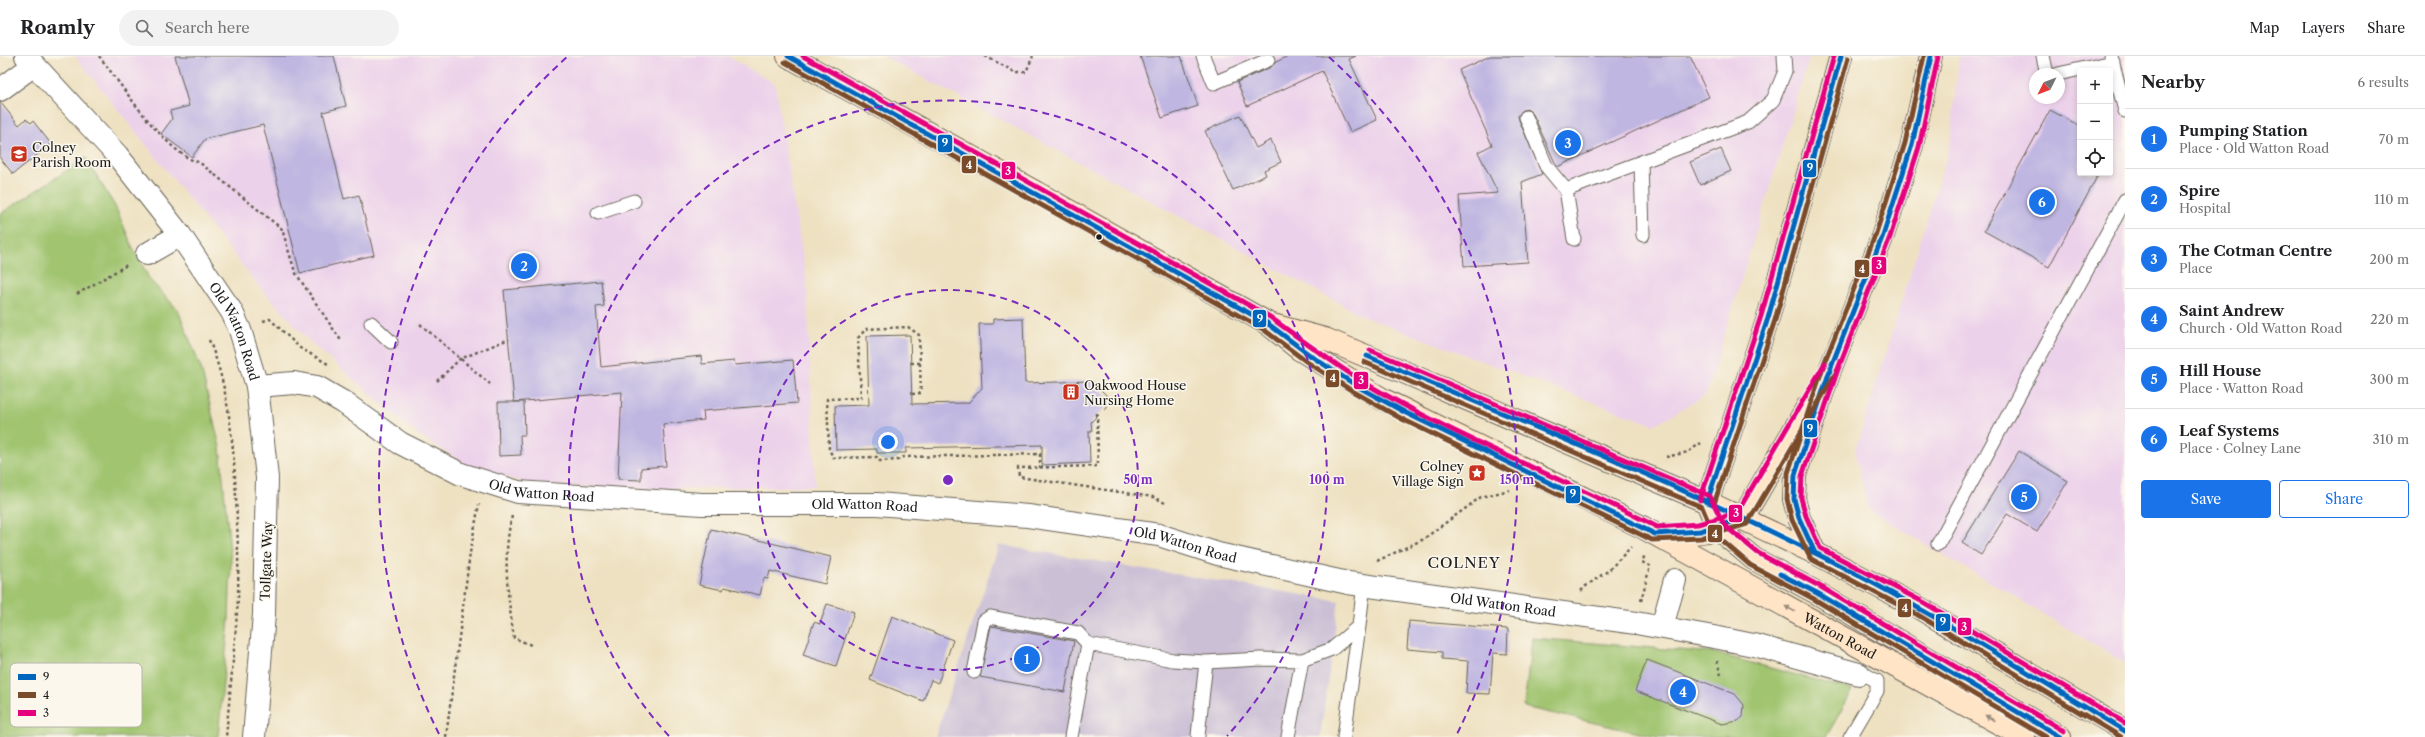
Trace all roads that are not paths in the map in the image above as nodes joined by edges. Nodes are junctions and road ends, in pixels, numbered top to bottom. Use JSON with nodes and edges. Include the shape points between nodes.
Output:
{"nodes":[{"id":1,"x":788,"y":56,"type":"edge"},
{"id":2,"x":1203,"y":56,"type":"edge"},
{"id":3,"x":1784,"y":56,"type":"edge"},
{"id":4,"x":1841,"y":56,"type":"edge"},
{"id":5,"x":1931,"y":56,"type":"edge"},
{"id":6,"x":2043,"y":56,"type":"edge"},
{"id":7,"x":2112,"y":59,"type":"edge"},
{"id":8,"x":1268,"y":60,"type":"dead end"},
{"id":9,"x":30,"y":61,"type":"edge"},
{"id":10,"x":2046,"y":68,"type":"edge"},
{"id":11,"x":2065,"y":72,"type":"edge"},
{"id":12,"x":0,"y":90,"type":"edge"},
{"id":13,"x":2125,"y":111,"type":"edge"},
{"id":14,"x":1526,"y":118,"type":"dead end"},
{"id":15,"x":1641,"y":162,"type":"junction"},
{"id":16,"x":1566,"y":190,"type":"junction"},
{"id":17,"x":2125,"y":200,"type":"edge"},
{"id":18,"x":634,"y":201,"type":"dead end"},
{"id":19,"x":598,"y":214,"type":"dead end"},
{"id":20,"x":180,"y":235,"type":"junction"},
{"id":21,"x":1643,"y":235,"type":"dead end"},
{"id":22,"x":1574,"y":239,"type":"dead end"},
{"id":23,"x":147,"y":254,"type":"road end"},
{"id":24,"x":371,"y":323,"type":"dead end"},
{"id":25,"x":1267,"y":323,"type":"junction"},
{"id":26,"x":392,"y":342,"type":"dead end"},
{"id":27,"x":1831,"y":367,"type":"junction"},
{"id":28,"x":257,"y":386,"type":"junction"},
{"id":29,"x":1707,"y":502,"type":"junction"},
{"id":30,"x":1742,"y":519,"type":"junction"},
{"id":31,"x":1718,"y":529,"type":"junction"},
{"id":32,"x":1651,"y":542,"type":"junction"},
{"id":33,"x":1938,"y":544,"type":"dead end"},
{"id":34,"x":1815,"y":553,"type":"junction"},
{"id":35,"x":1675,"y":580,"type":"dead end"},
{"id":36,"x":1364,"y":584,"type":"junction"},
{"id":37,"x":1358,"y":626,"type":"junction"},
{"id":38,"x":1662,"y":627,"type":"junction"},
{"id":39,"x":1088,"y":644,"type":"junction"},
{"id":40,"x":1302,"y":660,"type":"junction"},
{"id":41,"x":1206,"y":662,"type":"junction"},
{"id":42,"x":974,"y":672,"type":"dead end"},
{"id":43,"x":1859,"y":674,"type":"joint"},
{"id":44,"x":2125,"y":731,"type":"edge"},
{"id":45,"x":1198,"y":736,"type":"edge"},
{"id":46,"x":254,"y":737,"type":"edge"},
{"id":47,"x":1071,"y":737,"type":"edge"},
{"id":48,"x":1288,"y":737,"type":"edge"},
{"id":49,"x":1344,"y":737,"type":"edge"},
{"id":50,"x":1850,"y":737,"type":"edge"},
{"id":51,"x":2024,"y":737,"type":"edge"},
{"id":52,"x":2060,"y":737,"type":"edge"}],
"edges":[{"from":1,"to":25,"type":"main road","name":"Watton Road"},
{"from":2,"to":8,"type":"lane","via":[[1214,83]]},
{"from":3,"to":15,"type":"lane","via":[[1785,71],[1773,100],[1748,122]]},
{"from":4,"to":29,"type":"main road","via":[[1768,318]]},
{"from":5,"to":27,"type":"main road","via":[[1912,145],[1884,235]]},
{"from":6,"to":10,"type":"lane"},
{"from":7,"to":11,"type":"lane"},
{"from":7,"to":13,"type":"lane"},
{"from":9,"to":12,"type":"street","name":"Old Watton Road"},
{"from":9,"to":20,"type":"street","name":"Old Watton Road","via":[[117,155]]},
{"from":14,"to":16,"type":"lane","via":[[1546,166]]},
{"from":15,"to":16,"type":"lane"},
{"from":15,"to":21,"type":"lane"},
{"from":16,"to":22,"type":"lane"},
{"from":17,"to":33,"type":"lane"},
{"from":18,"to":19,"type":"lane"},
{"from":20,"to":23,"type":"street"},
{"from":20,"to":28,"type":"street","name":"Old Watton Road","via":[[232,312]]},
{"from":24,"to":26,"type":"lane"},
{"from":25,"to":29,"type":"main road","name":"Watton Road","via":[[1325,339]]},
{"from":25,"to":32,"type":"main road","name":"Watton Road","via":[[1299,350],[1382,399]]},
{"from":27,"to":30,"type":"main road"},
{"from":27,"to":34,"type":"main road","via":[[1795,474],[1794,499]]},
{"from":28,"to":36,"type":"street","name":"Old Watton Road","via":[[294,383],[317,387],[400,443],[461,474],[518,492],[702,504],[877,504],[1028,516],[1159,535],[1218,554],[1348,583]]},
{"from":28,"to":46,"type":"street","name":"Tollgate Way","via":[[267,478],[267,532],[264,614]]},
{"from":29,"to":30,"type":"main road","name":"Watton Road"},
{"from":29,"to":31,"type":"main road","name":"Watton Road"},
{"from":30,"to":31,"type":"main road","name":"Watton Road"},
{"from":30,"to":34,"type":"main road","name":"Watton Road"},
{"from":31,"to":32,"type":"main road","name":"Watton Road"},
{"from":31,"to":52,"type":"main road","name":"Watton Road","via":[[1754,559],[1824,597]]},
{"from":51,"to":32,"type":"main road","name":"Watton Road","one_way":true},
{"from":34,"to":44,"type":"main road","name":"Watton Road","via":[[1921,609]]},
{"from":35,"to":38,"type":"street"},
{"from":36,"to":37,"type":"lane"},
{"from":36,"to":38,"type":"street","name":"Old Watton Road"},
{"from":37,"to":40,"type":"lane","via":[[1332,649]]},
{"from":37,"to":49,"type":"lane"},
{"from":38,"to":43,"type":"street","name":"Old Watton Road","via":[[1758,646]]},
{"from":39,"to":41,"type":"lane","via":[[1173,660]]},
{"from":39,"to":42,"type":"lane","via":[[1078,633],[990,617],[984,621]]},
{"from":39,"to":47,"type":"lane"},
{"from":40,"to":41,"type":"lane"},
{"from":40,"to":48,"type":"lane"},
{"from":41,"to":45,"type":"lane"},
{"from":43,"to":50,"type":"lane","via":[[1877,681],[1876,691]]}]}
